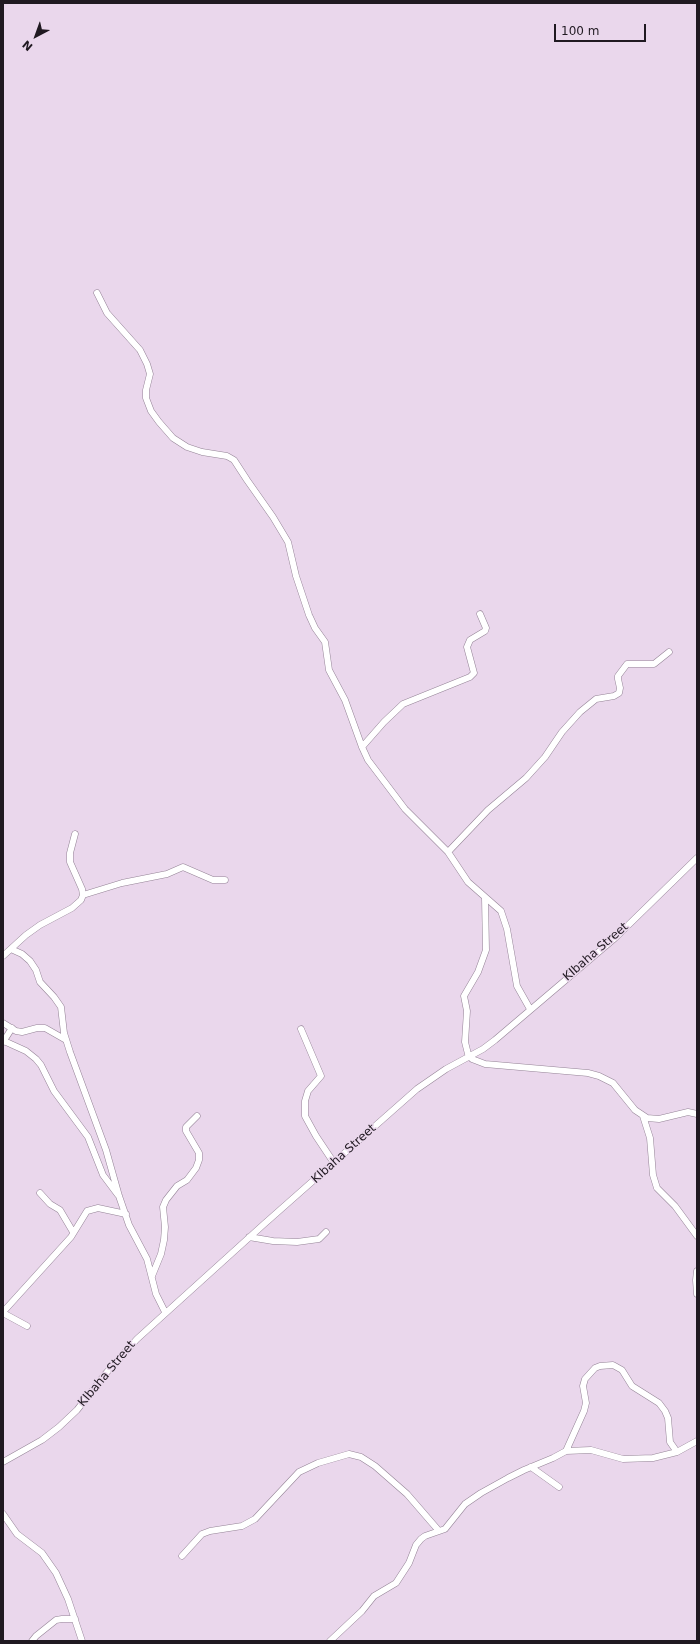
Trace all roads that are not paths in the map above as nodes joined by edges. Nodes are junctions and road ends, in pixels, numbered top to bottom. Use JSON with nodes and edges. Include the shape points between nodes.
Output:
{"nodes":[{"id":1,"x":97,"y":293,"type":"dead end"},
{"id":2,"x":480,"y":614,"type":"dead end"},
{"id":3,"x":669,"y":652,"type":"dead end"},
{"id":4,"x":362,"y":747,"type":"junction"},
{"id":5,"x":75,"y":834,"type":"dead end"},
{"id":6,"x":448,"y":852,"type":"junction"},
{"id":7,"x":697,"y":858,"type":"edge"},
{"id":8,"x":225,"y":880,"type":"dead end"},
{"id":9,"x":83,"y":895,"type":"junction"},
{"id":10,"x":485,"y":898,"type":"junction"},
{"id":11,"x":11,"y":949,"type":"junction"},
{"id":12,"x":3,"y":956,"type":"edge"},
{"id":13,"x":530,"y":1009,"type":"junction"},
{"id":14,"x":3,"y":1023,"type":"edge"},
{"id":15,"x":12,"y":1028,"type":"junction"},
{"id":16,"x":301,"y":1029,"type":"dead end"},
{"id":17,"x":66,"y":1040,"type":"junction"},
{"id":18,"x":3,"y":1041,"type":"edge"},
{"id":19,"x":470,"y":1057,"type":"junction"},
{"id":20,"x":697,"y":1114,"type":"edge"},
{"id":21,"x":197,"y":1116,"type":"dead end"},
{"id":22,"x":643,"y":1116,"type":"junction"},
{"id":23,"x":334,"y":1163,"type":"junction"},
{"id":24,"x":40,"y":1193,"type":"dead end"},
{"id":25,"x":119,"y":1196,"type":"junction"},
{"id":26,"x":126,"y":1214,"type":"junction"},
{"id":27,"x":73,"y":1232,"type":"junction"},
{"id":28,"x":326,"y":1232,"type":"dead end"},
{"id":29,"x":697,"y":1236,"type":"edge"},
{"id":30,"x":248,"y":1237,"type":"junction"},
{"id":31,"x":697,"y":1271,"type":"edge"},
{"id":32,"x":152,"y":1276,"type":"junction"},
{"id":33,"x":697,"y":1294,"type":"edge"},
{"id":34,"x":3,"y":1312,"type":"edge"},
{"id":35,"x":165,"y":1312,"type":"junction"},
{"id":36,"x":27,"y":1326,"type":"dead end"},
{"id":37,"x":697,"y":1441,"type":"edge"},
{"id":38,"x":566,"y":1451,"type":"junction"},
{"id":39,"x":677,"y":1452,"type":"junction"},
{"id":40,"x":3,"y":1462,"type":"edge"},
{"id":41,"x":531,"y":1467,"type":"junction"},
{"id":42,"x":559,"y":1487,"type":"dead end"},
{"id":43,"x":3,"y":1514,"type":"edge"},
{"id":44,"x":439,"y":1531,"type":"junction"},
{"id":45,"x":182,"y":1556,"type":"dead end"},
{"id":46,"x":75,"y":1619,"type":"junction"},
{"id":47,"x":32,"y":1641,"type":"edge"},
{"id":48,"x":82,"y":1641,"type":"edge"},
{"id":49,"x":330,"y":1641,"type":"edge"}],
"edges":[{"from":1,"to":4,"type":"street","via":[[107,313],[140,350],[147,364],[150,374],[146,398],[159,422],[173,438],[187,447],[234,460],[283,532],[308,615],[325,642],[329,670]]},
{"from":2,"to":4,"type":"street","via":[[485,631],[470,640],[467,647],[474,673],[470,677],[403,704]]},
{"from":3,"to":6,"type":"street","via":[[649,666],[627,664],[618,676],[618,693],[596,699],[580,712],[526,778],[488,810]]},
{"from":4,"to":6,"type":"street","via":[[368,760],[393,795]]},
{"from":5,"to":9,"type":"street","via":[[70,862]]},
{"from":6,"to":10,"type":"street","via":[[468,882]]},
{"from":7,"to":13,"type":"street","name":"KIbaha Street","via":[[615,938]]},
{"from":8,"to":9,"type":"street","via":[[213,880],[183,867],[167,874],[145,877]]},
{"from":9,"to":11,"type":"street","via":[[78,904],[40,925]]},
{"from":10,"to":13,"type":"street","via":[[504,915],[517,986]]},
{"from":10,"to":19,"type":"street","via":[[486,950],[464,999],[467,1012],[465,1042]]},
{"from":11,"to":12,"type":"street"},
{"from":11,"to":17,"type":"street","via":[[30,961],[40,982],[58,1001],[63,1015]]},
{"from":13,"to":19,"type":"street","name":"KIbaha Street","via":[[489,1045]]},
{"from":14,"to":15,"type":"street"},
{"from":15,"to":17,"type":"street","via":[[22,1032],[45,1028]]},
{"from":15,"to":18,"type":"street"},
{"from":16,"to":23,"type":"street","via":[[321,1076],[308,1092],[305,1116]]},
{"from":17,"to":25,"type":"street","via":[[106,1150]]},
{"from":18,"to":25,"type":"street","via":[[30,1054],[41,1065],[54,1091],[88,1137],[103,1175]]},
{"from":19,"to":22,"type":"street","via":[[485,1064],[599,1076],[613,1083],[634,1110]]},
{"from":19,"to":23,"type":"street","name":"KIbaha Street","via":[[446,1069],[417,1089]]},
{"from":20,"to":22,"type":"street","via":[[688,1112],[659,1119]]},
{"from":21,"to":32,"type":"street","via":[[186,1127],[186,1131],[199,1153],[199,1160],[187,1180],[177,1186],[163,1207],[164,1240]]},
{"from":22,"to":29,"type":"street","via":[[650,1138],[653,1175],[657,1188],[675,1206]]},
{"from":23,"to":30,"type":"street","name":"KIbaha Street"},
{"from":24,"to":27,"type":"street","via":[[60,1210]]},
{"from":25,"to":26,"type":"street"},
{"from":26,"to":27,"type":"street","via":[[98,1208],[86,1211]]},
{"from":26,"to":32,"type":"street","via":[[148,1260]]},
{"from":27,"to":34,"type":"street"},
{"from":28,"to":30,"type":"street","via":[[319,1238],[297,1242]]},
{"from":30,"to":35,"type":"street","name":"KIbaha Street"},
{"from":31,"to":33,"type":"street"},
{"from":32,"to":35,"type":"street","via":[[156,1294]]},
{"from":34,"to":36,"type":"street"},
{"from":35,"to":40,"type":"street","name":"KIbaha Street","via":[[118,1359],[59,1428]]},
{"from":37,"to":39,"type":"street"},
{"from":38,"to":39,"type":"street","via":[[591,1450],[616,1458],[629,1459],[653,1458]]},
{"from":38,"to":39,"type":"street","via":[[584,1411],[585,1380],[595,1368],[613,1365],[622,1370],[632,1386],[665,1411],[670,1442]]},
{"from":38,"to":41,"type":"street"},
{"from":41,"to":42,"type":"street"},
{"from":41,"to":44,"type":"street","via":[[476,1496],[462,1508],[448,1526]]},
{"from":43,"to":46,"type":"street","via":[[17,1534],[49,1561]]},
{"from":44,"to":45,"type":"street","via":[[407,1494],[375,1466],[361,1457],[349,1454],[318,1463],[300,1472],[255,1519],[242,1526],[202,1534]]},
{"from":44,"to":49,"type":"street","via":[[421,1539],[396,1583],[374,1596]]},
{"from":46,"to":47,"type":"street","via":[[56,1620]]},
{"from":46,"to":48,"type":"street"}]}
